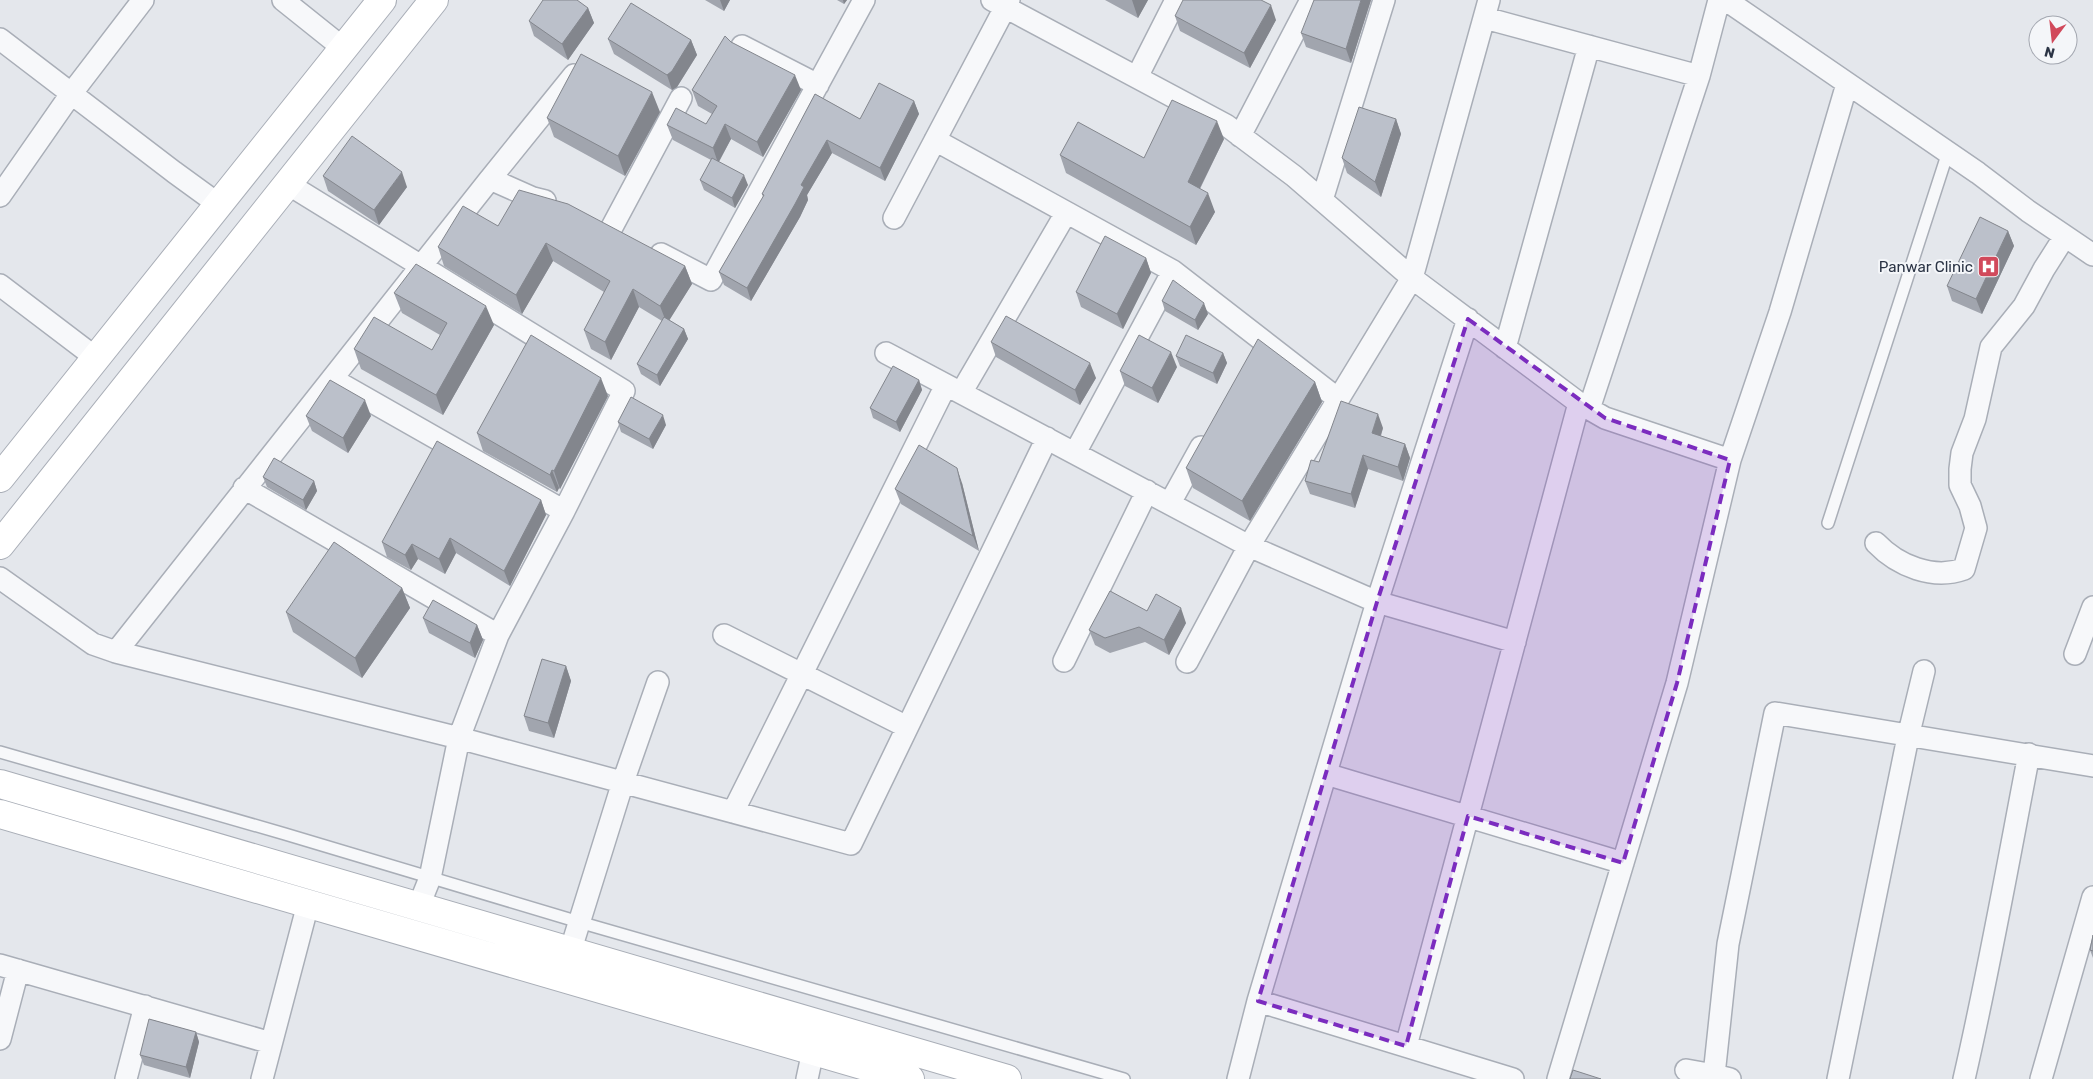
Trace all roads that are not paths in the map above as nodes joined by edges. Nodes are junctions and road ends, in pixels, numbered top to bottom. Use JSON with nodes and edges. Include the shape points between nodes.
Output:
{"nodes":[{"id":1,"x":143,"y":0,"type":"edge"},
{"id":2,"x":283,"y":0,"type":"edge"},
{"id":3,"x":382,"y":0,"type":"edge"},
{"id":4,"x":434,"y":0,"type":"edge"},
{"id":5,"x":864,"y":0,"type":"edge"},
{"id":6,"x":1176,"y":0,"type":"edge"},
{"id":7,"x":1311,"y":0,"type":"edge"},
{"id":8,"x":1384,"y":0,"type":"edge"},
{"id":9,"x":1719,"y":0,"type":"edge"},
{"id":10,"x":1726,"y":0,"type":"edge"},
{"id":11,"x":1002,"y":2,"type":"edge"},
{"id":12,"x":1752,"y":8,"type":"edge"},
{"id":13,"x":1487,"y":9,"type":"edge"},
{"id":14,"x":0,"y":38,"type":"edge"},
{"id":15,"x":742,"y":46,"type":"edge"},
{"id":16,"x":1589,"y":46,"type":"junction"},
{"id":17,"x":343,"y":48,"type":"junction"},
{"id":18,"x":574,"y":75,"type":"edge"},
{"id":19,"x":1699,"y":76,"type":"junction"},
{"id":20,"x":1137,"y":77,"type":"junction"},
{"id":21,"x":1847,"y":84,"type":"junction"},
{"id":22,"x":818,"y":85,"type":"junction"},
{"id":23,"x":72,"y":94,"type":"junction"},
{"id":24,"x":681,"y":98,"type":"dead end"},
{"id":25,"x":1240,"y":136,"type":"junction"},
{"id":26,"x":935,"y":140,"type":"junction"},
{"id":27,"x":1948,"y":152,"type":"junction"},
{"id":28,"x":490,"y":179,"type":"junction"},
{"id":29,"x":288,"y":184,"type":"junction"},
{"id":30,"x":0,"y":196,"type":"edge"},
{"id":31,"x":224,"y":197,"type":"junction"},
{"id":32,"x":1322,"y":200,"type":"junction"},
{"id":33,"x":560,"y":205,"type":"edge"},
{"id":34,"x":1066,"y":213,"type":"junction"},
{"id":35,"x":263,"y":216,"type":"junction"},
{"id":36,"x":894,"y":218,"type":"dead end"},
{"id":37,"x":2065,"y":236,"type":"junction"},
{"id":38,"x":2093,"y":255,"type":"edge"},
{"id":39,"x":422,"y":266,"type":"junction"},
{"id":40,"x":1173,"y":271,"type":"junction"},
{"id":41,"x":1412,"y":278,"type":"junction"},
{"id":42,"x":0,"y":285,"type":"edge"},
{"id":43,"x":1468,"y":319,"type":"junction"},
{"id":44,"x":1505,"y":348,"type":"junction"},
{"id":45,"x":886,"y":353,"type":"dead end"},
{"id":46,"x":96,"y":358,"type":"junction"},
{"id":47,"x":332,"y":379,"type":"junction"},
{"id":48,"x":954,"y":389,"type":"junction"},
{"id":49,"x":1338,"y":399,"type":"junction"},
{"id":50,"x":1584,"y":406,"type":"junction"},
{"id":51,"x":1213,"y":426,"type":"edge"},
{"id":52,"x":1047,"y":438,"type":"junction"},
{"id":53,"x":1075,"y":453,"type":"junction"},
{"id":54,"x":1730,"y":460,"type":"junction"},
{"id":55,"x":0,"y":478,"type":"edge"},
{"id":56,"x":244,"y":488,"type":"junction"},
{"id":57,"x":1147,"y":491,"type":"junction"},
{"id":58,"x":1170,"y":503,"type":"junction"},
{"id":59,"x":564,"y":511,"type":"junction"},
{"id":60,"x":1828,"y":524,"type":"dead end"},
{"id":61,"x":1876,"y":543,"type":"dead end"},
{"id":62,"x":0,"y":545,"type":"edge"},
{"id":63,"x":1249,"y":546,"type":"junction"},
{"id":64,"x":0,"y":578,"type":"edge"},
{"id":65,"x":1377,"y":602,"type":"junction"},
{"id":66,"x":2093,"y":607,"type":"edge"},
{"id":67,"x":498,"y":635,"type":"junction"},
{"id":68,"x":724,"y":635,"type":"dead end"},
{"id":69,"x":1515,"y":642,"type":"junction"},
{"id":70,"x":116,"y":652,"type":"junction"},
{"id":71,"x":2075,"y":654,"type":"dead end"},
{"id":72,"x":1064,"y":661,"type":"dead end"},
{"id":73,"x":1186,"y":662,"type":"dead end"},
{"id":74,"x":1924,"y":671,"type":"dead end"},
{"id":75,"x":801,"y":675,"type":"junction"},
{"id":76,"x":658,"y":682,"type":"dead end"},
{"id":77,"x":907,"y":727,"type":"junction"},
{"id":78,"x":1908,"y":737,"type":"junction"},
{"id":79,"x":459,"y":738,"type":"junction"},
{"id":80,"x":0,"y":752,"type":"edge"},
{"id":81,"x":2029,"y":754,"type":"junction"},
{"id":82,"x":2093,"y":766,"type":"edge"},
{"id":83,"x":1326,"y":774,"type":"junction"},
{"id":84,"x":623,"y":782,"type":"junction"},
{"id":85,"x":0,"y":784,"type":"edge"},
{"id":86,"x":733,"y":812,"type":"junction"},
{"id":87,"x":0,"y":814,"type":"edge"},
{"id":88,"x":1468,"y":816,"type":"junction"},
{"id":89,"x":1623,"y":863,"type":"junction"},
{"id":90,"x":430,"y":878,"type":"junction"},
{"id":91,"x":2093,"y":897,"type":"edge"},
{"id":92,"x":308,"y":904,"type":"junction"},
{"id":93,"x":418,"y":908,"type":"junction"},
{"id":94,"x":579,"y":922,"type":"junction"},
{"id":95,"x":570,"y":952,"type":"junction"},
{"id":96,"x":9,"y":967,"type":"edge"},
{"id":97,"x":1258,"y":1001,"type":"junction"},
{"id":98,"x":145,"y":1006,"type":"junction"},
{"id":99,"x":824,"y":1026,"type":"junction"},
{"id":100,"x":0,"y":1039,"type":"edge"},
{"id":101,"x":271,"y":1042,"type":"junction"},
{"id":102,"x":1406,"y":1046,"type":"junction"},
{"id":103,"x":813,"y":1051,"type":"junction"},
{"id":104,"x":1686,"y":1070,"type":"dead end"},
{"id":105,"x":1722,"y":1077,"type":"edge"},
{"id":106,"x":126,"y":1079,"type":"edge"},
{"id":107,"x":262,"y":1079,"type":"edge"},
{"id":108,"x":807,"y":1079,"type":"edge"},
{"id":109,"x":910,"y":1079,"type":"edge"},
{"id":110,"x":1006,"y":1079,"type":"edge"},
{"id":111,"x":1124,"y":1079,"type":"edge"},
{"id":112,"x":1238,"y":1079,"type":"edge"},
{"id":113,"x":1513,"y":1079,"type":"edge"},
{"id":114,"x":1558,"y":1079,"type":"edge"},
{"id":115,"x":1838,"y":1079,"type":"edge"},
{"id":116,"x":1964,"y":1079,"type":"edge"},
{"id":117,"x":2041,"y":1079,"type":"edge"}],
"edges":[{"from":1,"to":23,"type":"street"},
{"from":2,"to":17,"type":"street"},
{"from":3,"to":17,"type":"street"},
{"from":4,"to":29,"type":"street"},
{"from":5,"to":22,"type":"street"},
{"from":6,"to":20,"type":"street"},
{"from":7,"to":25,"type":"street"},
{"from":8,"to":32,"type":"street"},
{"from":9,"to":19,"type":"street"},
{"from":10,"to":12,"type":"street"},
{"from":11,"to":20,"type":"street"},
{"from":11,"to":26,"type":"street"},
{"from":12,"to":21,"type":"street"},
{"from":13,"to":16,"type":"street"},
{"from":13,"to":41,"type":"street"},
{"from":14,"to":23,"type":"street"},
{"from":15,"to":22,"type":"street"},
{"from":16,"to":19,"type":"street"},
{"from":16,"to":44,"type":"street"},
{"from":17,"to":31,"type":"street"},
{"from":18,"to":28,"type":"street"},
{"from":19,"to":50,"type":"street"},
{"from":20,"to":25,"type":"street","via":[[1226,125]]},
{"from":21,"to":27,"type":"street"},
{"from":21,"to":54,"type":"street","via":[[1780,312]]},
{"from":22,"to":24,"type":"street","via":[[711,280],[620,232]]},
{"from":23,"to":30,"type":"street"},
{"from":23,"to":31,"type":"street"},
{"from":25,"to":32,"type":"street"},
{"from":26,"to":34,"type":"street"},
{"from":26,"to":36,"type":"street"},
{"from":27,"to":37,"type":"street"},
{"from":27,"to":60,"type":"lane"},
{"from":28,"to":33,"type":"street","via":[[532,198]]},
{"from":28,"to":39,"type":"street"},
{"from":29,"to":35,"type":"street"},
{"from":29,"to":39,"type":"street"},
{"from":31,"to":35,"type":"street"},
{"from":31,"to":46,"type":"street"},
{"from":32,"to":41,"type":"street"},
{"from":34,"to":40,"type":"street"},
{"from":34,"to":48,"type":"street"},
{"from":35,"to":62,"type":"street"},
{"from":37,"to":38,"type":"street"},
{"from":37,"to":61,"type":"street","via":[[2024,306],[1991,347],[1960,469],[1960,485],[1976,528],[1964,569],[1950,574],[1922,570],[1904,564]]},
{"from":39,"to":47,"type":"street"},
{"from":39,"to":59,"type":"street","via":[[624,390]]},
{"from":40,"to":49,"type":"street","via":[[1257,348]]},
{"from":40,"to":53,"type":"street"},
{"from":41,"to":43,"type":"street"},
{"from":41,"to":49,"type":"street"},
{"from":42,"to":46,"type":"street"},
{"from":43,"to":44,"type":"street"},
{"from":43,"to":65,"type":"street"},
{"from":44,"to":50,"type":"street"},
{"from":45,"to":48,"type":"street"},
{"from":46,"to":55,"type":"street"},
{"from":47,"to":56,"type":"street"},
{"from":47,"to":59,"type":"street"},
{"from":48,"to":52,"type":"street"},
{"from":48,"to":75,"type":"street"},
{"from":49,"to":63,"type":"street"},
{"from":50,"to":54,"type":"street","via":[[1605,418]]},
{"from":50,"to":69,"type":"street"},
{"from":51,"to":58,"type":"street"},
{"from":52,"to":53,"type":"street"},
{"from":52,"to":77,"type":"street"},
{"from":53,"to":57,"type":"street"},
{"from":54,"to":89,"type":"street","via":[[1678,683]]},
{"from":56,"to":67,"type":"street"},
{"from":56,"to":70,"type":"street"},
{"from":57,"to":58,"type":"street"},
{"from":57,"to":72,"type":"street"},
{"from":58,"to":63,"type":"street"},
{"from":59,"to":67,"type":"street"},
{"from":63,"to":65,"type":"street"},
{"from":63,"to":73,"type":"street"},
{"from":64,"to":70,"type":"street","via":[[93,644]]},
{"from":65,"to":69,"type":"street"},
{"from":65,"to":83,"type":"street"},
{"from":66,"to":71,"type":"street"},
{"from":67,"to":79,"type":"street"},
{"from":68,"to":75,"type":"street"},
{"from":69,"to":88,"type":"street"},
{"from":70,"to":79,"type":"street"},
{"from":74,"to":78,"type":"street"},
{"from":75,"to":77,"type":"street"},
{"from":75,"to":86,"type":"street"},
{"from":76,"to":84,"type":"street"},
{"from":77,"to":86,"type":"street","via":[[851,844]]},
{"from":78,"to":81,"type":"street"},
{"from":78,"to":105,"type":"street","via":[[1775,713],[1728,944]]},
{"from":78,"to":115,"type":"street"},
{"from":79,"to":84,"type":"street"},
{"from":79,"to":90,"type":"street"},
{"from":80,"to":90,"type":"lane"},
{"from":81,"to":82,"type":"street"},
{"from":81,"to":116,"type":"street","via":[[2009,868]]},
{"from":83,"to":88,"type":"street"},
{"from":83,"to":97,"type":"street"},
{"from":84,"to":86,"type":"street"},
{"from":84,"to":94,"type":"street"},
{"from":85,"to":93,"type":"street"},
{"from":87,"to":92,"type":"street"},
{"from":88,"to":89,"type":"street"},
{"from":88,"to":102,"type":"street"},
{"from":89,"to":114,"type":"street"},
{"from":90,"to":93,"type":"street"},
{"from":90,"to":94,"type":"lane"},
{"from":91,"to":117,"type":"street"},
{"from":92,"to":101,"type":"street"},
{"from":92,"to":103,"type":"street"},
{"from":93,"to":95,"type":"street"},
{"from":94,"to":95,"type":"street"},
{"from":94,"to":111,"type":"lane"},
{"from":95,"to":99,"type":"street"},
{"from":96,"to":98,"type":"street"},
{"from":96,"to":100,"type":"street"},
{"from":97,"to":102,"type":"street"},
{"from":97,"to":112,"type":"street"},
{"from":98,"to":101,"type":"street"},
{"from":98,"to":106,"type":"street"},
{"from":99,"to":103,"type":"street"},
{"from":99,"to":110,"type":"street"},
{"from":101,"to":107,"type":"street"},
{"from":102,"to":113,"type":"street"},
{"from":103,"to":108,"type":"street"},
{"from":103,"to":109,"type":"street"},
{"from":104,"to":105,"type":"street"}]}
